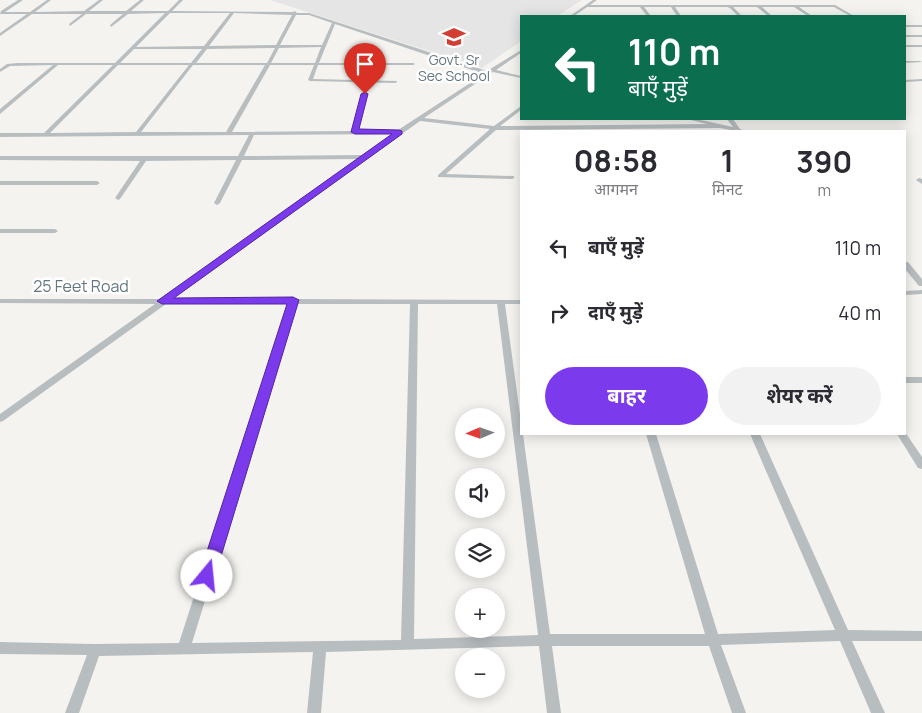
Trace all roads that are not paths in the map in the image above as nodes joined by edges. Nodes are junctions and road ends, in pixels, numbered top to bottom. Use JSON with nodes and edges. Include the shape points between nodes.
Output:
{"nodes":[{"id":1,"x":21,"y":0,"type":"edge"},
{"id":2,"x":49,"y":0,"type":"edge"},
{"id":3,"x":101,"y":0,"type":"edge"},
{"id":4,"x":142,"y":0,"type":"edge"},
{"id":5,"x":181,"y":0,"type":"edge"},
{"id":6,"x":595,"y":0,"type":"edge"},
{"id":7,"x":586,"y":6,"type":"junction"},
{"id":8,"x":641,"y":6,"type":"junction"},
{"id":9,"x":672,"y":6,"type":"junction"},
{"id":10,"x":728,"y":6,"type":"junction"},
{"id":11,"x":758,"y":6,"type":"junction"},
{"id":12,"x":795,"y":6,"type":"junction"},
{"id":13,"x":31,"y":12,"type":"junction"},
{"id":14,"x":85,"y":12,"type":"junction"},
{"id":15,"x":128,"y":12,"type":"junction"},
{"id":16,"x":170,"y":12,"type":"junction"},
{"id":17,"x":231,"y":12,"type":"junction"},
{"id":18,"x":295,"y":12,"type":"junction"},
{"id":19,"x":1,"y":13,"type":"edge"},
{"id":20,"x":573,"y":15,"type":"edge"},
{"id":21,"x":648,"y":15,"type":"edge"},
{"id":22,"x":679,"y":15,"type":"edge"},
{"id":23,"x":739,"y":15,"type":"edge"},
{"id":24,"x":769,"y":15,"type":"edge"},
{"id":25,"x":808,"y":15,"type":"edge"},
{"id":26,"x":850,"y":15,"type":"edge"},
{"id":27,"x":334,"y":22,"type":"junction"},
{"id":28,"x":70,"y":25,"type":"dead end"},
{"id":29,"x":111,"y":26,"type":"dead end"},
{"id":30,"x":906,"y":26,"type":"edge"},
{"id":31,"x":922,"y":26,"type":"edge"},
{"id":32,"x":0,"y":35,"type":"edge"},
{"id":33,"x":906,"y":36,"type":"edge"},
{"id":34,"x":922,"y":36,"type":"edge"},
{"id":35,"x":324,"y":46,"type":"junction"},
{"id":36,"x":906,"y":46,"type":"edge"},
{"id":37,"x":922,"y":46,"type":"edge"},
{"id":38,"x":205,"y":47,"type":"junction"},
{"id":39,"x":278,"y":47,"type":"junction"},
{"id":40,"x":132,"y":48,"type":"junction"},
{"id":41,"x":520,"y":52,"type":"edge"},
{"id":42,"x":906,"y":62,"type":"edge"},
{"id":43,"x":920,"y":62,"type":"dead end"},
{"id":44,"x":269,"y":63,"type":"junction"},
{"id":45,"x":0,"y":64,"type":"edge"},
{"id":46,"x":11,"y":64,"type":"junction"},
{"id":47,"x":57,"y":64,"type":"junction"},
{"id":48,"x":116,"y":64,"type":"junction"},
{"id":49,"x":192,"y":64,"type":"junction"},
{"id":50,"x":318,"y":64,"type":"junction"},
{"id":51,"x":412,"y":64,"type":"dead end"},
{"id":52,"x":0,"y":71,"type":"edge"},
{"id":53,"x":490,"y":71,"type":"junction"},
{"id":54,"x":520,"y":77,"type":"edge"},
{"id":55,"x":922,"y":80,"type":"edge"},
{"id":56,"x":906,"y":81,"type":"edge"},
{"id":57,"x":395,"y":82,"type":"dead end"},
{"id":58,"x":365,"y":94,"type":"dead end"},
{"id":59,"x":520,"y":110,"type":"edge"},
{"id":60,"x":0,"y":112,"type":"edge"},
{"id":61,"x":419,"y":119,"type":"junction"},
{"id":62,"x":694,"y":120,"type":"edge"},
{"id":63,"x":731,"y":120,"type":"edge"},
{"id":64,"x":720,"y":126,"type":"junction"},
{"id":65,"x":497,"y":128,"type":"junction"},
{"id":66,"x":736,"y":130,"type":"edge"},
{"id":67,"x":739,"y":130,"type":"edge"},
{"id":68,"x":253,"y":132,"type":"junction"},
{"id":69,"x":355,"y":132,"type":"junction"},
{"id":70,"x":399,"y":132,"type":"junction"},
{"id":71,"x":138,"y":133,"type":"junction"},
{"id":72,"x":228,"y":133,"type":"junction"},
{"id":73,"x":0,"y":135,"type":"edge"},
{"id":74,"x":45,"y":135,"type":"junction"},
{"id":75,"x":365,"y":157,"type":"junction"},
{"id":76,"x":0,"y":158,"type":"edge"},
{"id":77,"x":240,"y":158,"type":"junction"},
{"id":78,"x":144,"y":159,"type":"junction"},
{"id":79,"x":512,"y":177,"type":"dead end"},
{"id":80,"x":0,"y":183,"type":"edge"},
{"id":81,"x":97,"y":183,"type":"dead end"},
{"id":82,"x":118,"y":198,"type":"dead end"},
{"id":83,"x":217,"y":203,"type":"dead end"},
{"id":84,"x":0,"y":231,"type":"edge"},
{"id":85,"x":55,"y":231,"type":"dead end"},
{"id":86,"x":906,"y":265,"type":"edge"},
{"id":87,"x":922,"y":284,"type":"edge"},
{"id":88,"x":922,"y":292,"type":"edge"},
{"id":89,"x":906,"y":293,"type":"edge"},
{"id":90,"x":293,"y":300,"type":"junction"},
{"id":91,"x":0,"y":301,"type":"edge"},
{"id":92,"x":162,"y":301,"type":"junction"},
{"id":93,"x":414,"y":302,"type":"junction"},
{"id":94,"x":520,"y":302,"type":"edge"},
{"id":95,"x":501,"y":303,"type":"junction"},
{"id":96,"x":906,"y":380,"type":"edge"},
{"id":97,"x":922,"y":380,"type":"edge"},
{"id":98,"x":0,"y":419,"type":"edge"},
{"id":99,"x":651,"y":435,"type":"edge"},
{"id":100,"x":755,"y":435,"type":"edge"},
{"id":101,"x":903,"y":435,"type":"edge"},
{"id":102,"x":922,"y":465,"type":"edge"},
{"id":103,"x":845,"y":635,"type":"junction"},
{"id":104,"x":922,"y":636,"type":"edge"},
{"id":105,"x":546,"y":640,"type":"junction"},
{"id":106,"x":713,"y":640,"type":"junction"},
{"id":107,"x":407,"y":645,"type":"junction"},
{"id":108,"x":320,"y":647,"type":"junction"},
{"id":109,"x":0,"y":648,"type":"edge"},
{"id":110,"x":184,"y":649,"type":"junction"},
{"id":111,"x":95,"y":650,"type":"junction"},
{"id":112,"x":72,"y":713,"type":"edge"},
{"id":113,"x":314,"y":713,"type":"edge"},
{"id":114,"x":554,"y":713,"type":"edge"},
{"id":115,"x":739,"y":713,"type":"edge"},
{"id":116,"x":878,"y":713,"type":"edge"}],
"edges":[{"from":1,"to":19,"type":"street"},
{"from":2,"to":13,"type":"street"},
{"from":3,"to":14,"type":"street"},
{"from":4,"to":15,"type":"street"},
{"from":5,"to":16,"type":"street"},
{"from":6,"to":7,"type":"street"},
{"from":7,"to":8,"type":"street"},
{"from":7,"to":20,"type":"street"},
{"from":8,"to":9,"type":"street"},
{"from":8,"to":21,"type":"street"},
{"from":9,"to":10,"type":"street"},
{"from":9,"to":22,"type":"street"},
{"from":10,"to":11,"type":"street"},
{"from":10,"to":23,"type":"street"},
{"from":11,"to":12,"type":"street"},
{"from":11,"to":24,"type":"street"},
{"from":12,"to":25,"type":"street"},
{"from":12,"to":26,"type":"street","via":[[835,6]]},
{"from":13,"to":14,"type":"street"},
{"from":13,"to":19,"type":"street"},
{"from":13,"to":32,"type":"street"},
{"from":14,"to":15,"type":"street"},
{"from":14,"to":28,"type":"street"},
{"from":15,"to":16,"type":"street"},
{"from":15,"to":29,"type":"street"},
{"from":16,"to":17,"type":"street"},
{"from":16,"to":40,"type":"street"},
{"from":17,"to":18,"type":"street"},
{"from":17,"to":38,"type":"street"},
{"from":18,"to":27,"type":"street"},
{"from":18,"to":39,"type":"street"},
{"from":27,"to":35,"type":"street"},
{"from":27,"to":53,"type":"street"},
{"from":30,"to":31,"type":"street"},
{"from":33,"to":34,"type":"street"},
{"from":35,"to":39,"type":"street"},
{"from":35,"to":50,"type":"street"},
{"from":36,"to":37,"type":"street"},
{"from":38,"to":39,"type":"street"},
{"from":38,"to":40,"type":"street"},
{"from":38,"to":49,"type":"street"},
{"from":39,"to":44,"type":"street"},
{"from":40,"to":48,"type":"street"},
{"from":41,"to":53,"type":"street"},
{"from":42,"to":43,"type":"street"},
{"from":44,"to":49,"type":"street"},
{"from":44,"to":50,"type":"street"},
{"from":44,"to":72,"type":"street"},
{"from":45,"to":46,"type":"street"},
{"from":46,"to":47,"type":"street"},
{"from":46,"to":52,"type":"street"},
{"from":47,"to":48,"type":"street"},
{"from":47,"to":60,"type":"street"},
{"from":48,"to":49,"type":"street"},
{"from":48,"to":74,"type":"street"},
{"from":49,"to":71,"type":"street"},
{"from":50,"to":51,"type":"street"},
{"from":50,"to":57,"type":"street","via":[[311,81]]},
{"from":53,"to":54,"type":"street"},
{"from":53,"to":61,"type":"street"},
{"from":55,"to":56,"type":"street"},
{"from":58,"to":69,"type":"street"},
{"from":59,"to":65,"type":"street"},
{"from":61,"to":65,"type":"street"},
{"from":61,"to":70,"type":"street"},
{"from":62,"to":64,"type":"street"},
{"from":63,"to":67,"type":"street"},
{"from":64,"to":65,"type":"street"},
{"from":64,"to":66,"type":"street"},
{"from":65,"to":79,"type":"street","via":[[440,176]]},
{"from":68,"to":69,"type":"street"},
{"from":68,"to":72,"type":"street"},
{"from":68,"to":77,"type":"street"},
{"from":69,"to":70,"type":"street"},
{"from":70,"to":75,"type":"street"},
{"from":71,"to":72,"type":"street"},
{"from":71,"to":74,"type":"street"},
{"from":73,"to":74,"type":"street"},
{"from":75,"to":77,"type":"street"},
{"from":75,"to":92,"type":"street"},
{"from":76,"to":78,"type":"street"},
{"from":77,"to":78,"type":"street"},
{"from":77,"to":83,"type":"street"},
{"from":78,"to":82,"type":"street"},
{"from":80,"to":81,"type":"street"},
{"from":84,"to":85,"type":"street"},
{"from":86,"to":87,"type":"street"},
{"from":88,"to":89,"type":"street"},
{"from":90,"to":92,"type":"street","name":"25 Feet Road"},
{"from":90,"to":93,"type":"street","name":"25 Feet Road"},
{"from":90,"to":110,"type":"street"},
{"from":91,"to":92,"type":"street","name":"25 Feet Road"},
{"from":92,"to":98,"type":"street"},
{"from":93,"to":95,"type":"street","name":"25 Feet Road"},
{"from":93,"to":107,"type":"street"},
{"from":94,"to":95,"type":"street","name":"25 Feet Road"},
{"from":95,"to":105,"type":"street"},
{"from":96,"to":97,"type":"street"},
{"from":99,"to":106,"type":"street"},
{"from":100,"to":103,"type":"street"},
{"from":101,"to":102,"type":"street"},
{"from":103,"to":104,"type":"street"},
{"from":103,"to":106,"type":"street"},
{"from":103,"to":116,"type":"street"},
{"from":105,"to":106,"type":"street"},
{"from":105,"to":107,"type":"street"},
{"from":105,"to":114,"type":"street"},
{"from":106,"to":115,"type":"street"},
{"from":107,"to":108,"type":"street"},
{"from":108,"to":110,"type":"street"},
{"from":108,"to":113,"type":"street"},
{"from":109,"to":111,"type":"street"},
{"from":110,"to":111,"type":"street"},
{"from":111,"to":112,"type":"street"}]}
